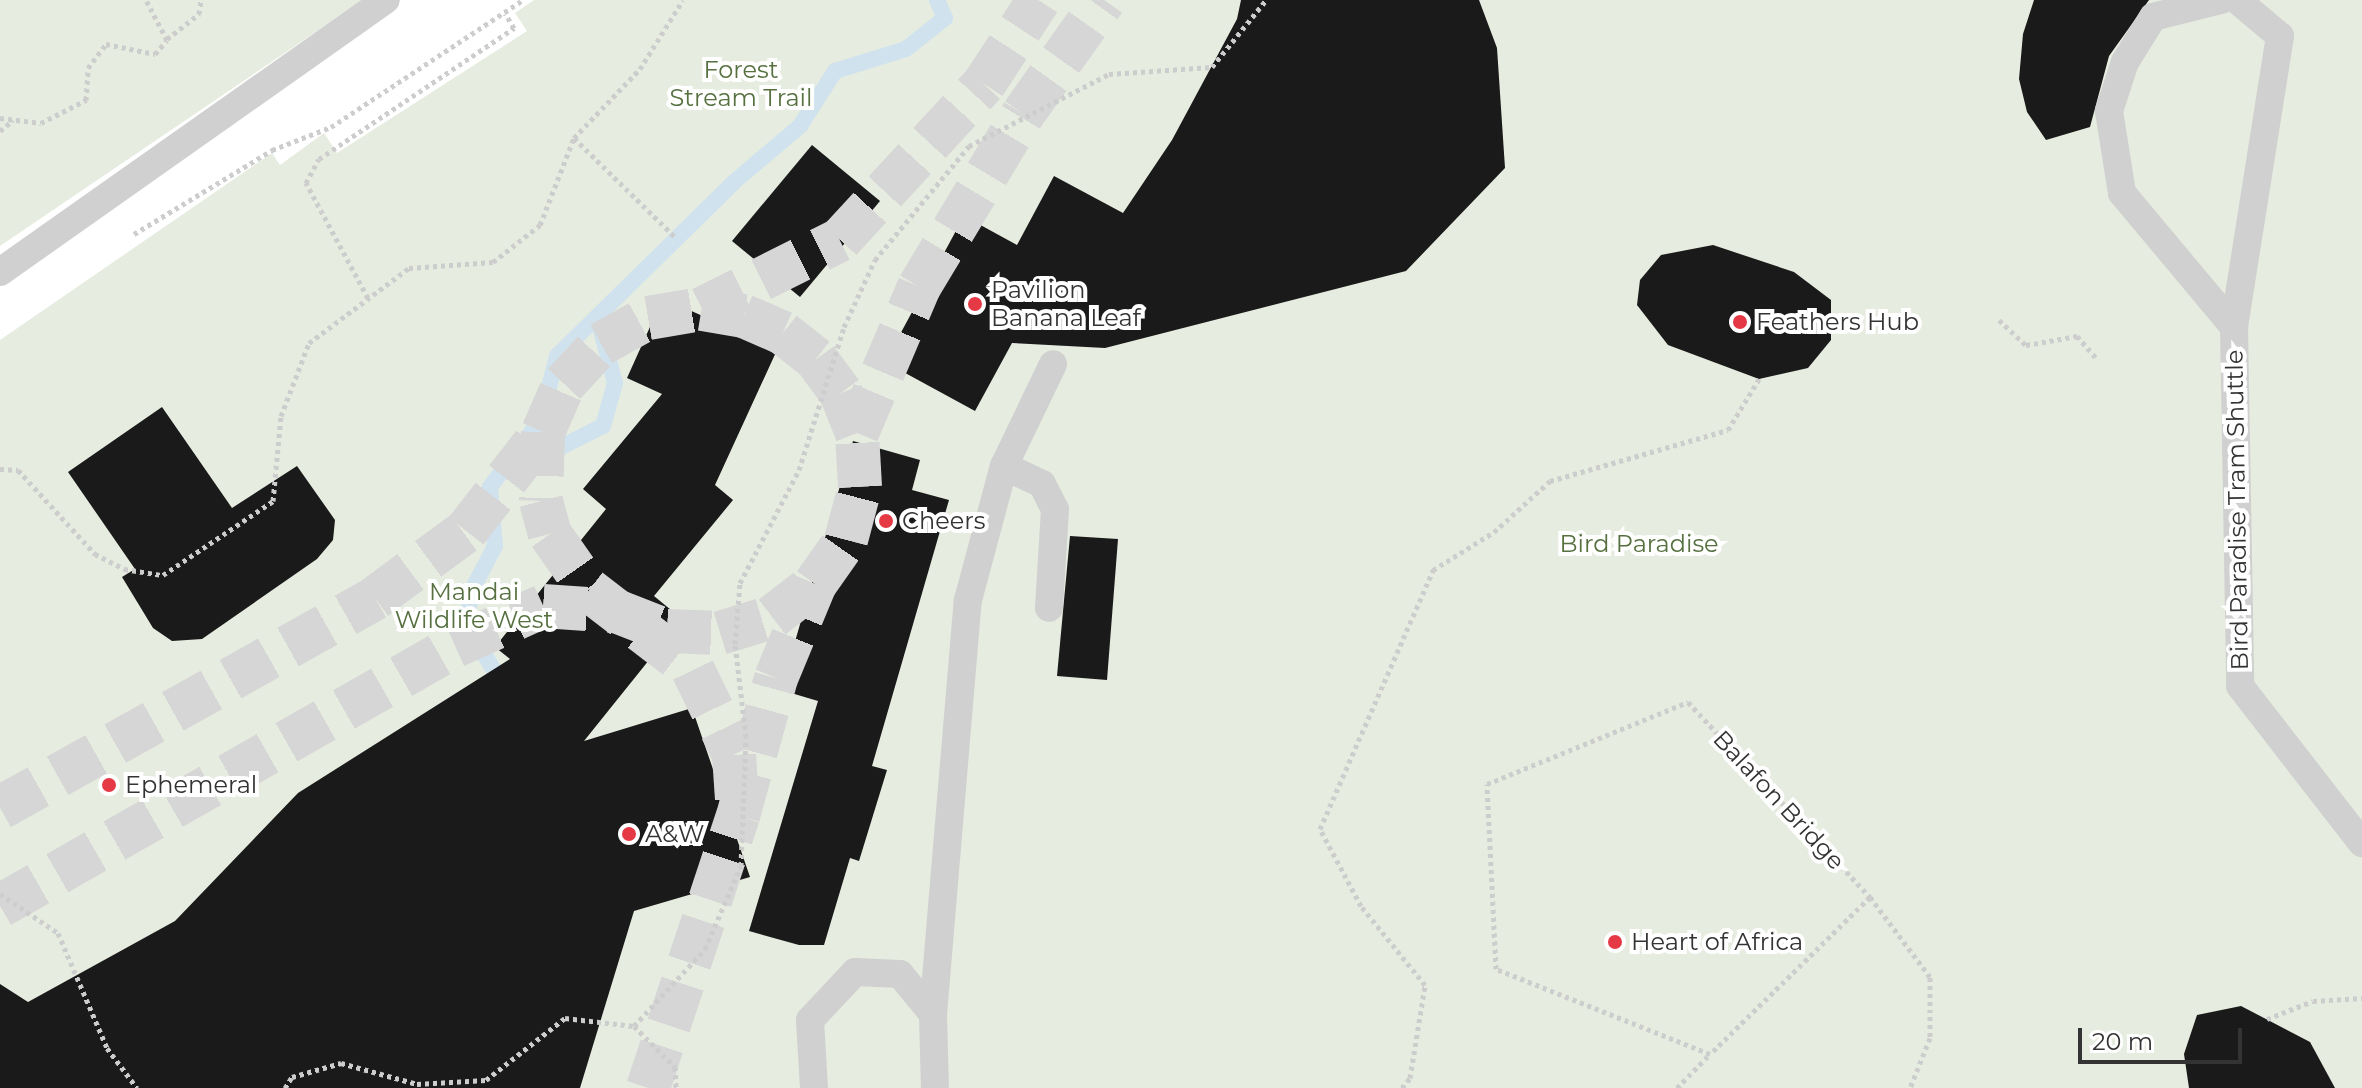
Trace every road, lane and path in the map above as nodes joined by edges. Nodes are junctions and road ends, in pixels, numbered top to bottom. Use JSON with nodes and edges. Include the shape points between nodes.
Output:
{"nodes":[{"id":1,"x":146,"y":0,"type":"edge"},
{"id":2,"x":201,"y":0,"type":"edge"},
{"id":3,"x":386,"y":0,"type":"edge"},
{"id":4,"x":523,"y":0,"type":"edge"},
{"id":5,"x":683,"y":0,"type":"edge"},
{"id":6,"x":1266,"y":0,"type":"edge"},
{"id":7,"x":2221,"y":0,"type":"edge"},
{"id":8,"x":2237,"y":0,"type":"edge"},
{"id":9,"x":505,"y":13,"type":"junction"},
{"id":10,"x":167,"y":40,"type":"junction"},
{"id":11,"x":0,"y":118,"type":"edge"},
{"id":12,"x":14,"y":119,"type":"junction"},
{"id":13,"x":0,"y":131,"type":"edge"},
{"id":14,"x":574,"y":138,"type":"junction"},
{"id":15,"x":677,"y":239,"type":"dead end"},
{"id":16,"x":122,"y":242,"type":"dead end"},
{"id":17,"x":0,"y":272,"type":"edge"},
{"id":18,"x":368,"y":298,"type":"junction"},
{"id":19,"x":1999,"y":320,"type":"dead end"},
{"id":20,"x":2234,"y":327,"type":"junction"},
{"id":21,"x":2096,"y":358,"type":"dead end"},
{"id":22,"x":1053,"y":364,"type":"dead end"},
{"id":23,"x":1759,"y":379,"type":"dead end"},
{"id":24,"x":1004,"y":466,"type":"junction"},
{"id":25,"x":0,"y":469,"type":"edge"},
{"id":26,"x":1049,"y":608,"type":"dead end"},
{"id":27,"x":2362,"y":843,"type":"edge"},
{"id":28,"x":0,"y":894,"type":"edge"},
{"id":29,"x":1870,"y":897,"type":"junction"},
{"id":30,"x":2362,"y":998,"type":"edge"},
{"id":31,"x":933,"y":1014,"type":"junction"},
{"id":32,"x":2267,"y":1019,"type":"dead end"},
{"id":33,"x":634,"y":1026,"type":"junction"},
{"id":34,"x":1710,"y":1054,"type":"junction"},
{"id":35,"x":137,"y":1088,"type":"edge"},
{"id":36,"x":285,"y":1088,"type":"edge"},
{"id":37,"x":676,"y":1088,"type":"edge"},
{"id":38,"x":814,"y":1088,"type":"edge"},
{"id":39,"x":935,"y":1088,"type":"edge"},
{"id":40,"x":1402,"y":1088,"type":"edge"},
{"id":41,"x":1677,"y":1088,"type":"edge"},
{"id":42,"x":1910,"y":1088,"type":"edge"}],
"edges":[{"from":1,"to":10,"type":"path"},
{"from":2,"to":10,"type":"path","via":[[199,14]]},
{"from":3,"to":17,"type":"lane"},
{"from":4,"to":9,"type":"path"},
{"from":5,"to":14,"type":"path","via":[[640,69]]},
{"from":6,"to":33,"type":"path","via":[[1212,67],[1109,74],[969,146],[875,260],[844,327],[799,470],[740,583],[735,644],[746,737],[741,866],[705,949]]},
{"from":7,"to":20,"type":"lane","name":"Bird Paradise Tram Shuttle","via":[[2153,17],[2125,62],[2109,111],[2122,193]]},
{"from":8,"to":20,"type":"lane","name":"Bird Paradise Tram Shuttle","via":[[2280,36]]},
{"from":9,"to":16,"type":"path","via":[[331,127],[272,150]]},
{"from":9,"to":18,"type":"path","via":[[514,28],[319,159],[306,183]]},
{"from":10,"to":12,"type":"path","via":[[155,54],[106,44],[88,68],[86,100],[41,123]]},
{"from":11,"to":12,"type":"path"},
{"from":12,"to":13,"type":"path"},
{"from":14,"to":15,"type":"path"},
{"from":14,"to":18,"type":"path","via":[[540,225],[493,262],[409,268]]},
{"from":18,"to":25,"type":"path","via":[[309,343],[281,416],[273,501],[163,575],[124,569],[95,554],[18,470]]},
{"from":19,"to":21,"type":"path","via":[[2026,345],[2077,336]]},
{"from":20,"to":27,"type":"lane","name":"Bird Paradise Tram Shuttle","via":[[2240,686]]},
{"from":22,"to":24,"type":"lane"},
{"from":23,"to":40,"type":"path","via":[[1728,430],[1550,481],[1494,532],[1433,570],[1320,829],[1361,906],[1425,985],[1410,1078]]},
{"from":24,"to":26,"type":"lane","via":[[1042,484],[1055,509]]},
{"from":24,"to":31,"type":"lane","via":[[968,600]]},
{"from":28,"to":35,"type":"path","via":[[58,933],[107,1048]]},
{"from":29,"to":34,"type":"path"},
{"from":29,"to":34,"type":"path","name":"Balafon Bridge","via":[[1688,702],[1487,784],[1496,969]]},
{"from":29,"to":42,"type":"path","name":"Balafon Bridge","via":[[1930,977],[1930,1038]]},
{"from":30,"to":32,"type":"path","via":[[2313,1001]]},
{"from":31,"to":38,"type":"lane","via":[[900,974],[855,972],[810,1020]]},
{"from":31,"to":39,"type":"lane"},
{"from":33,"to":36,"type":"path","via":[[565,1018],[486,1080],[417,1084],[341,1063],[292,1077]]},
{"from":33,"to":37,"type":"path","via":[[675,1067]]},
{"from":34,"to":41,"type":"path"}]}
